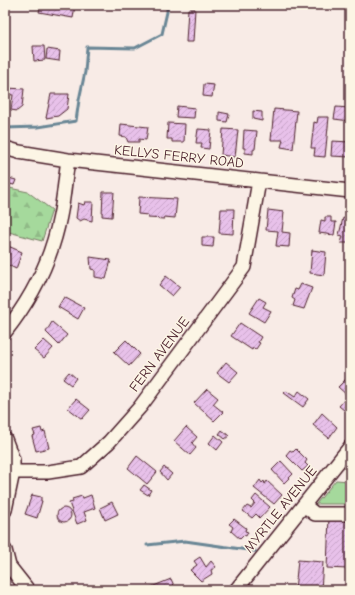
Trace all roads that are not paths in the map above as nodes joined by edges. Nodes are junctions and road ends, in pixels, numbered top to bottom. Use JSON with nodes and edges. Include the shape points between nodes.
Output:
{"nodes":[{"id":1,"x":5,"y":148,"type":"edge"},
{"id":2,"x":68,"y":160,"type":"junction"},
{"id":3,"x":259,"y":181,"type":"junction"},
{"id":4,"x":350,"y":191,"type":"edge"},
{"id":5,"x":5,"y":332,"type":"edge"},
{"id":6,"x":5,"y":439,"type":"edge"},
{"id":7,"x":350,"y":447,"type":"edge"},
{"id":8,"x":13,"y":472,"type":"junction"},
{"id":9,"x":304,"y":505,"type":"junction"},
{"id":10,"x":5,"y":510,"type":"edge"},
{"id":11,"x":350,"y":514,"type":"edge"},
{"id":12,"x":5,"y":550,"type":"edge"},
{"id":13,"x":28,"y":590,"type":"edge"},
{"id":14,"x":236,"y":590,"type":"edge"}],
"edges":[{"from":1,"to":2,"type":"street","name":"KELLYS FERRY ROAD"},
{"from":2,"to":3,"type":"street","name":"KELLYS FERRY ROAD"},
{"from":2,"to":5,"type":"street","via":[[60,216],[47,261],[29,299]]},
{"from":3,"to":4,"type":"street","name":"KELLYS FERRY ROAD"},
{"from":3,"to":8,"type":"street","name":"FERN AVENUE","via":[[244,267],[140,407],[109,442],[81,468],[48,472]]},
{"from":6,"to":8,"type":"street","via":[[13,460]]},
{"from":7,"to":9,"type":"street","name":"MYRTLE AVENUE"},
{"from":8,"to":10,"type":"street"},
{"from":9,"to":11,"type":"street","via":[[315,514]]},
{"from":9,"to":14,"type":"street","name":"MYRTLE AVENUE"},
{"from":12,"to":13,"type":"street","via":[[9,566]]}]}
